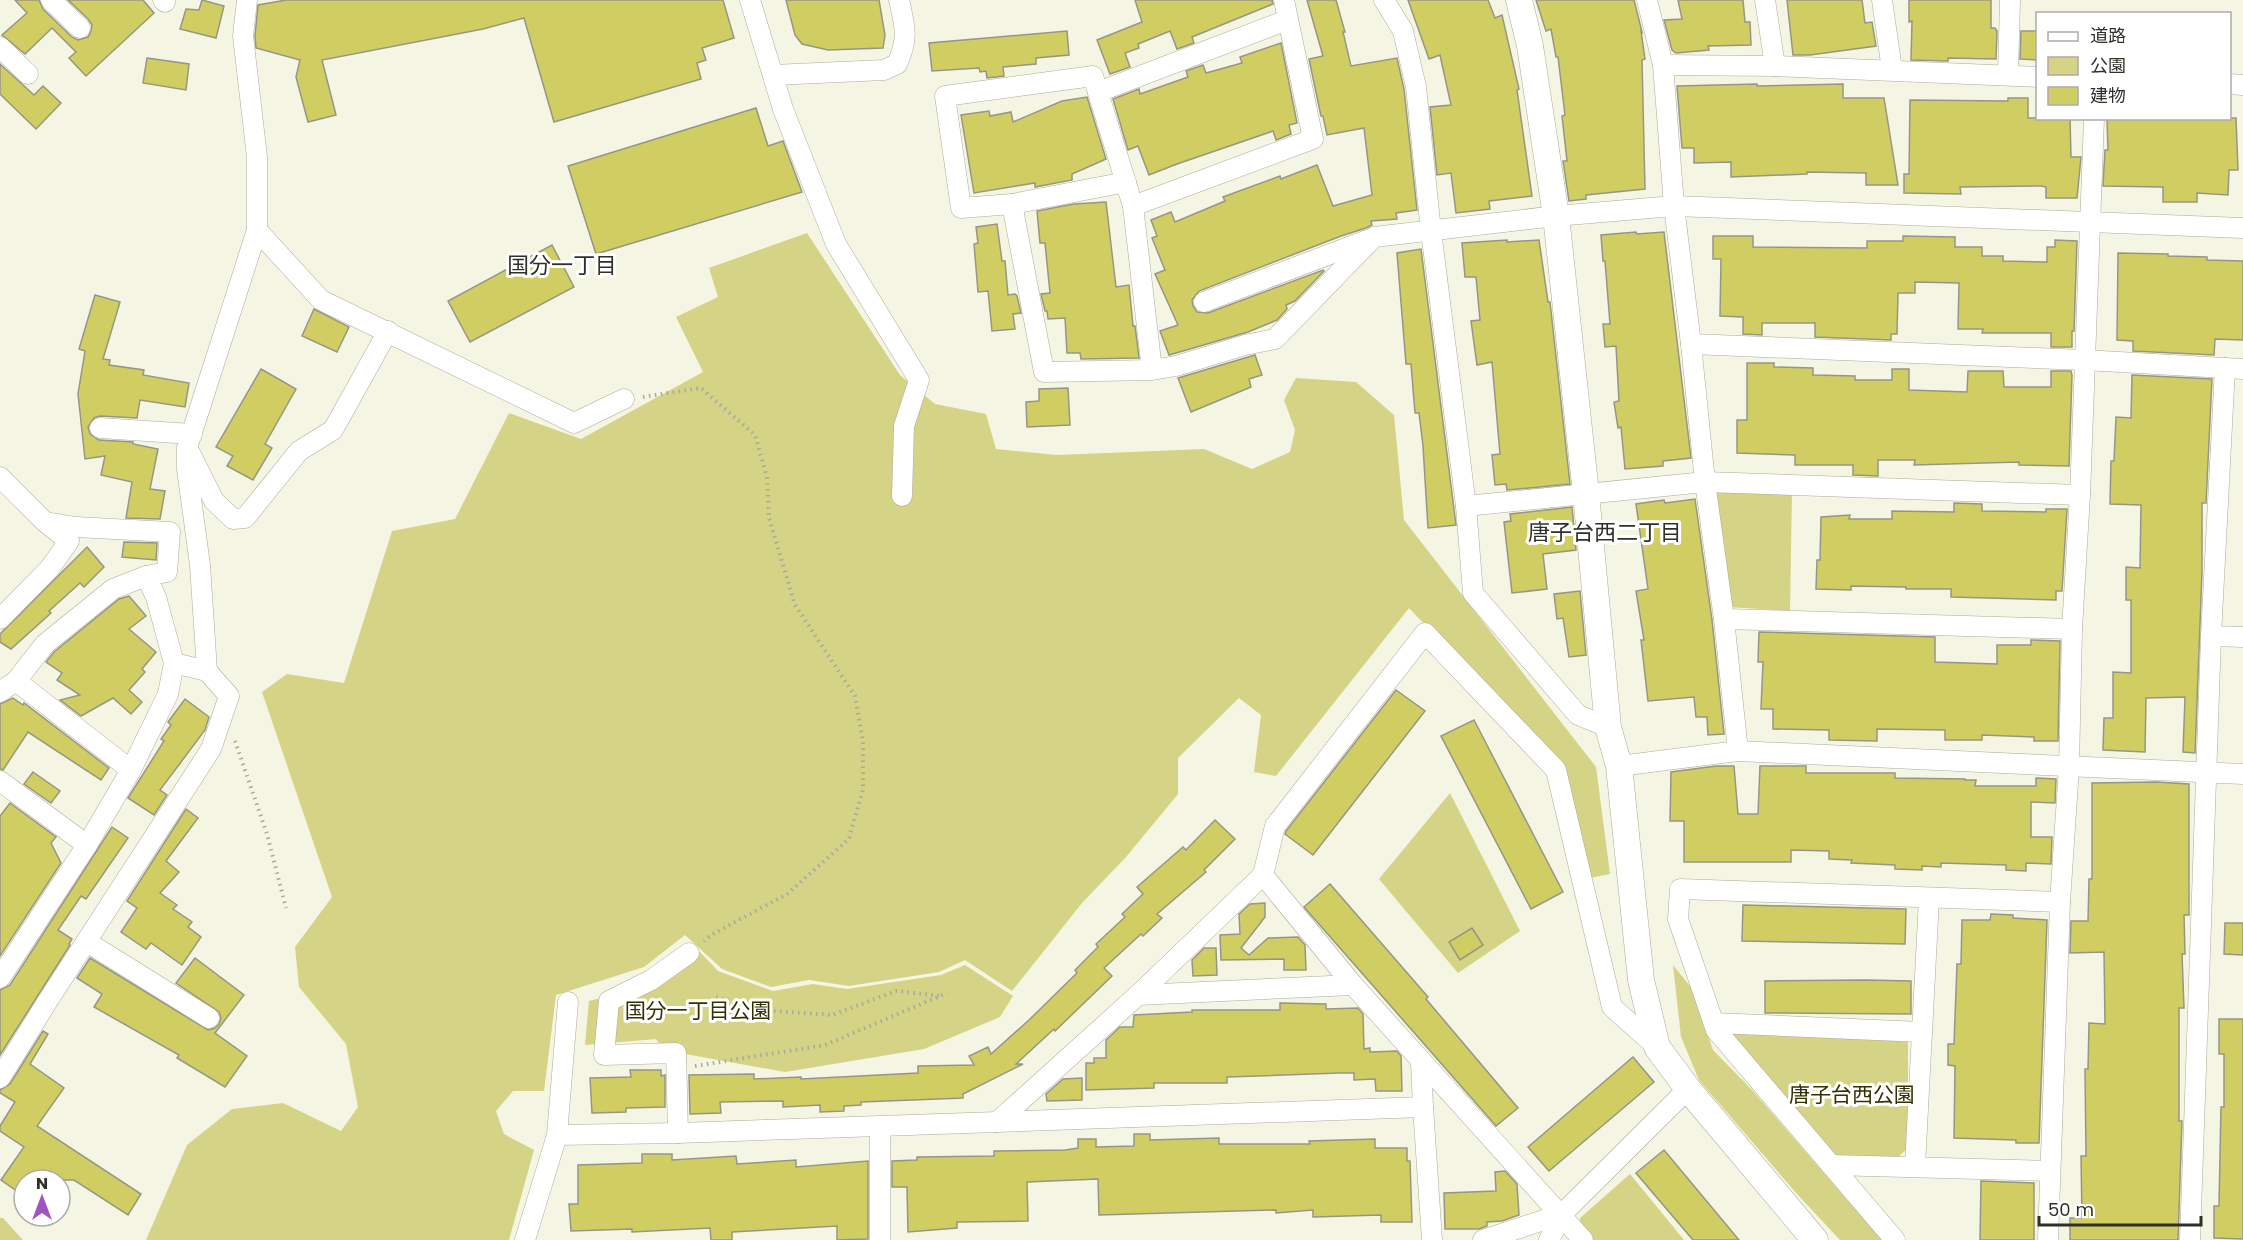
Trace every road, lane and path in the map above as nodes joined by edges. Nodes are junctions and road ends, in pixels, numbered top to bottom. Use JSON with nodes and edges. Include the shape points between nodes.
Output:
{"nodes":[{"id":1,"x":51,"y":0,"type":"edge"},
{"id":2,"x":248,"y":0,"type":"edge"},
{"id":3,"x":750,"y":0,"type":"edge"},
{"id":4,"x":898,"y":0,"type":"edge"},
{"id":5,"x":1284,"y":0,"type":"edge"},
{"id":6,"x":1384,"y":0,"type":"edge"},
{"id":7,"x":1519,"y":0,"type":"edge"},
{"id":8,"x":1647,"y":0,"type":"edge"},
{"id":9,"x":1765,"y":0,"type":"edge"},
{"id":10,"x":1882,"y":0,"type":"edge"},
{"id":11,"x":2010,"y":0,"type":"edge"},
{"id":12,"x":1287,"y":20,"type":"junction"},
{"id":13,"x":80,"y":28,"type":"dead end"},
{"id":14,"x":0,"y":47,"type":"edge"},
{"id":15,"x":1663,"y":65,"type":"junction"},
{"id":16,"x":1775,"y":66,"type":"junction"},
{"id":17,"x":1892,"y":70,"type":"junction"},
{"id":18,"x":28,"y":74,"type":"dead end"},
{"id":19,"x":773,"y":75,"type":"junction"},
{"id":20,"x":2008,"y":75,"type":"junction"},
{"id":21,"x":2036,"y":77,"type":"edge"},
{"id":22,"x":1098,"y":92,"type":"junction"},
{"id":23,"x":2094,"y":120,"type":"edge"},
{"id":24,"x":1126,"y":182,"type":"junction"},
{"id":25,"x":1012,"y":204,"type":"junction"},
{"id":26,"x":1133,"y":206,"type":"junction"},
{"id":27,"x":1674,"y":206,"type":"junction"},
{"id":28,"x":1556,"y":216,"type":"junction"},
{"id":29,"x":2091,"y":221,"type":"junction"},
{"id":30,"x":2243,"y":228,"type":"edge"},
{"id":31,"x":257,"y":230,"type":"junction"},
{"id":32,"x":1431,"y":231,"type":"junction"},
{"id":33,"x":1374,"y":237,"type":"junction"},
{"id":34,"x":1204,"y":302,"type":"dead end"},
{"id":35,"x":387,"y":331,"type":"junction"},
{"id":36,"x":1691,"y":344,"type":"junction"},
{"id":37,"x":2084,"y":360,"type":"junction"},
{"id":38,"x":2234,"y":369,"type":"edge"},
{"id":39,"x":1152,"y":370,"type":"junction"},
{"id":40,"x":624,"y":399,"type":"joint"},
{"id":41,"x":100,"y":428,"type":"dead end"},
{"id":42,"x":190,"y":441,"type":"junction"},
{"id":43,"x":0,"y":477,"type":"edge"},
{"id":44,"x":1705,"y":482,"type":"junction"},
{"id":45,"x":1586,"y":494,"type":"junction"},
{"id":46,"x":2080,"y":495,"type":"junction"},
{"id":47,"x":902,"y":496,"type":"dead end"},
{"id":48,"x":1466,"y":506,"type":"junction"},
{"id":49,"x":45,"y":522,"type":"junction"},
{"id":50,"x":146,"y":576,"type":"junction"},
{"id":51,"x":0,"y":619,"type":"edge"},
{"id":52,"x":1724,"y":619,"type":"junction"},
{"id":53,"x":2072,"y":629,"type":"junction"},
{"id":54,"x":2211,"y":636,"type":"junction"},
{"id":55,"x":2243,"y":637,"type":"edge"},
{"id":56,"x":174,"y":663,"type":"junction"},
{"id":57,"x":207,"y":671,"type":"junction"},
{"id":58,"x":8,"y":686,"type":"edge"},
{"id":59,"x":223,"y":712,"type":"junction"},
{"id":60,"x":1608,"y":727,"type":"junction"},
{"id":61,"x":1738,"y":751,"type":"junction"},
{"id":62,"x":1619,"y":766,"type":"junction"},
{"id":63,"x":2069,"y":767,"type":"junction"},
{"id":64,"x":131,"y":770,"type":"junction"},
{"id":65,"x":2207,"y":772,"type":"junction"},
{"id":66,"x":2243,"y":774,"type":"edge"},
{"id":67,"x":0,"y":781,"type":"edge"},
{"id":68,"x":87,"y":845,"type":"junction"},
{"id":69,"x":1263,"y":875,"type":"junction"},
{"id":70,"x":1929,"y":899,"type":"junction"},
{"id":71,"x":2060,"y":903,"type":"junction"},
{"id":72,"x":286,"y":908,"type":"dead end"},
{"id":73,"x":87,"y":942,"type":"junction"},
{"id":74,"x":689,"y":953,"type":"joint"},
{"id":75,"x":0,"y":978,"type":"edge"},
{"id":76,"x":1353,"y":985,"type":"junction"},
{"id":77,"x":947,"y":993,"type":"dead end"},
{"id":78,"x":1138,"y":994,"type":"junction"},
{"id":79,"x":940,"y":996,"type":"junction"},
{"id":80,"x":716,"y":997,"type":"dead end"},
{"id":81,"x":568,"y":1002,"type":"dead end"},
{"id":82,"x":209,"y":1018,"type":"dead end"},
{"id":83,"x":1714,"y":1023,"type":"junction"},
{"id":84,"x":1922,"y":1032,"type":"junction"},
{"id":85,"x":1657,"y":1047,"type":"junction"},
{"id":86,"x":1421,"y":1062,"type":"junction"},
{"id":87,"x":677,"y":1069,"type":"junction"},
{"id":88,"x":0,"y":1078,"type":"edge"},
{"id":89,"x":1688,"y":1089,"type":"junction"},
{"id":90,"x":1423,"y":1107,"type":"junction"},
{"id":91,"x":997,"y":1122,"type":"junction"},
{"id":92,"x":880,"y":1127,"type":"junction"},
{"id":93,"x":678,"y":1133,"type":"junction"},
{"id":94,"x":557,"y":1135,"type":"junction"},
{"id":95,"x":1831,"y":1165,"type":"junction"},
{"id":96,"x":1915,"y":1166,"type":"junction"},
{"id":97,"x":2050,"y":1171,"type":"junction"},
{"id":98,"x":1562,"y":1214,"type":"junction"},
{"id":99,"x":525,"y":1240,"type":"edge"},
{"id":100,"x":880,"y":1240,"type":"edge"},
{"id":101,"x":1432,"y":1240,"type":"edge"},
{"id":102,"x":1483,"y":1240,"type":"edge"},
{"id":103,"x":1549,"y":1240,"type":"edge"},
{"id":104,"x":1583,"y":1240,"type":"edge"},
{"id":105,"x":1815,"y":1240,"type":"edge"},
{"id":106,"x":1895,"y":1240,"type":"edge"},
{"id":107,"x":2049,"y":1240,"type":"edge"},
{"id":108,"x":2190,"y":1240,"type":"edge"}],
"edges":[{"from":1,"to":13,"type":"street"},
{"from":2,"to":31,"type":"street","via":[[243,36],[257,157]]},
{"from":3,"to":19,"type":"street"},
{"from":4,"to":19,"type":"street","via":[[905,46],[897,64],[884,70]]},
{"from":5,"to":12,"type":"street"},
{"from":6,"to":32,"type":"street","via":[[1403,31],[1416,87]]},
{"from":7,"to":28,"type":"street","via":[[1530,46]]},
{"from":8,"to":15,"type":"street"},
{"from":9,"to":16,"type":"street"},
{"from":10,"to":17,"type":"street"},
{"from":11,"to":20,"type":"street"},
{"from":12,"to":22,"type":"street"},
{"from":12,"to":26,"type":"street","via":[[1313,139]]},
{"from":14,"to":18,"type":"street"},
{"from":15,"to":16,"type":"street"},
{"from":15,"to":27,"type":"street"},
{"from":16,"to":17,"type":"street"},
{"from":17,"to":20,"type":"street"},
{"from":19,"to":47,"type":"street","via":[[836,244],[919,380],[904,426]]},
{"from":20,"to":21,"type":"street"},
{"from":22,"to":24,"type":"street"},
{"from":22,"to":25,"type":"street","via":[[1093,76],[945,96],[961,208]]},
{"from":23,"to":29,"type":"street"},
{"from":24,"to":25,"type":"street"},
{"from":24,"to":26,"type":"street"},
{"from":25,"to":39,"type":"street","via":[[1044,372]]},
{"from":26,"to":39,"type":"street"},
{"from":27,"to":28,"type":"street"},
{"from":27,"to":29,"type":"street"},
{"from":27,"to":36,"type":"street"},
{"from":28,"to":32,"type":"street"},
{"from":28,"to":45,"type":"street"},
{"from":29,"to":30,"type":"street"},
{"from":29,"to":37,"type":"street"},
{"from":31,"to":35,"type":"street","via":[[321,300]]},
{"from":31,"to":42,"type":"street"},
{"from":32,"to":33,"type":"street"},
{"from":32,"to":48,"type":"street"},
{"from":33,"to":34,"type":"street"},
{"from":33,"to":39,"type":"street","via":[[1275,339]]},
{"from":35,"to":40,"type":"street","via":[[574,423]]},
{"from":35,"to":42,"type":"street","via":[[333,430],[299,451],[245,518],[233,519],[214,501]]},
{"from":36,"to":37,"type":"street"},
{"from":36,"to":44,"type":"street"},
{"from":37,"to":38,"type":"street"},
{"from":37,"to":46,"type":"street"},
{"from":38,"to":54,"type":"street"},
{"from":40,"to":74,"type":"path","via":[[701,388],[755,435],[767,477],[769,518],[795,605],[855,696],[863,742],[863,789],[849,839],[787,894],[711,935]]},
{"from":41,"to":42,"type":"street"},
{"from":42,"to":57,"type":"street","via":[[187,469],[200,565]]},
{"from":43,"to":49,"type":"street"},
{"from":44,"to":45,"type":"street"},
{"from":44,"to":46,"type":"street"},
{"from":44,"to":52,"type":"street"},
{"from":45,"to":48,"type":"street"},
{"from":45,"to":60,"type":"street"},
{"from":46,"to":53,"type":"street"},
{"from":48,"to":60,"type":"street","via":[[1473,593],[1578,715]]},
{"from":49,"to":50,"type":"street","via":[[170,532],[168,572]]},
{"from":49,"to":51,"type":"street","via":[[69,542],[50,568]]},
{"from":50,"to":56,"type":"street","via":[[156,597]]},
{"from":50,"to":58,"type":"street","via":[[113,590],[45,644]]},
{"from":52,"to":53,"type":"street"},
{"from":52,"to":61,"type":"street"},
{"from":53,"to":63,"type":"street"},
{"from":54,"to":55,"type":"street"},
{"from":54,"to":65,"type":"street"},
{"from":56,"to":57,"type":"street"},
{"from":56,"to":64,"type":"street","via":[[168,694]]},
{"from":57,"to":59,"type":"street","via":[[229,696]]},
{"from":58,"to":64,"type":"street"},
{"from":59,"to":72,"type":"path","via":[[264,822]]},
{"from":59,"to":73,"type":"street","via":[[211,749]]},
{"from":60,"to":62,"type":"street"},
{"from":61,"to":62,"type":"street"},
{"from":61,"to":63,"type":"street"},
{"from":62,"to":85,"type":"street","via":[[1641,980]]},
{"from":63,"to":65,"type":"street"},
{"from":63,"to":71,"type":"street"},
{"from":64,"to":68,"type":"street"},
{"from":65,"to":66,"type":"street"},
{"from":65,"to":108,"type":"street"},
{"from":67,"to":68,"type":"street"},
{"from":68,"to":75,"type":"street"},
{"from":69,"to":76,"type":"street"},
{"from":69,"to":78,"type":"street"},
{"from":69,"to":85,"type":"street","via":[[1275,826],[1425,633],[1556,770],[1612,1007]]},
{"from":70,"to":71,"type":"street"},
{"from":70,"to":83,"type":"street","via":[[1680,889],[1678,919]]},
{"from":70,"to":84,"type":"street"},
{"from":71,"to":97,"type":"street"},
{"from":73,"to":82,"type":"street"},
{"from":73,"to":88,"type":"street"},
{"from":74,"to":87,"type":"street","via":[[651,980],[609,1001],[604,1055],[676,1053]]},
{"from":76,"to":78,"type":"street"},
{"from":76,"to":86,"type":"street"},
{"from":77,"to":79,"type":"path"},
{"from":78,"to":91,"type":"street"},
{"from":79,"to":80,"type":"path","via":[[896,991],[832,1015],[760,1010]]},
{"from":79,"to":87,"type":"path","via":[[825,1045]]},
{"from":81,"to":94,"type":"street"},
{"from":83,"to":84,"type":"street"},
{"from":83,"to":95,"type":"street"},
{"from":84,"to":96,"type":"street"},
{"from":85,"to":89,"type":"street"},
{"from":86,"to":90,"type":"street"},
{"from":86,"to":98,"type":"street"},
{"from":87,"to":93,"type":"street"},
{"from":89,"to":98,"type":"street"},
{"from":89,"to":105,"type":"street"},
{"from":90,"to":91,"type":"street"},
{"from":90,"to":101,"type":"street"},
{"from":91,"to":92,"type":"street"},
{"from":92,"to":93,"type":"street"},
{"from":92,"to":100,"type":"street"},
{"from":93,"to":94,"type":"street"},
{"from":94,"to":99,"type":"street"},
{"from":95,"to":96,"type":"street"},
{"from":95,"to":106,"type":"street"},
{"from":96,"to":97,"type":"street"},
{"from":97,"to":107,"type":"street"},
{"from":98,"to":102,"type":"street"},
{"from":98,"to":103,"type":"street"},
{"from":98,"to":104,"type":"street"}]}
